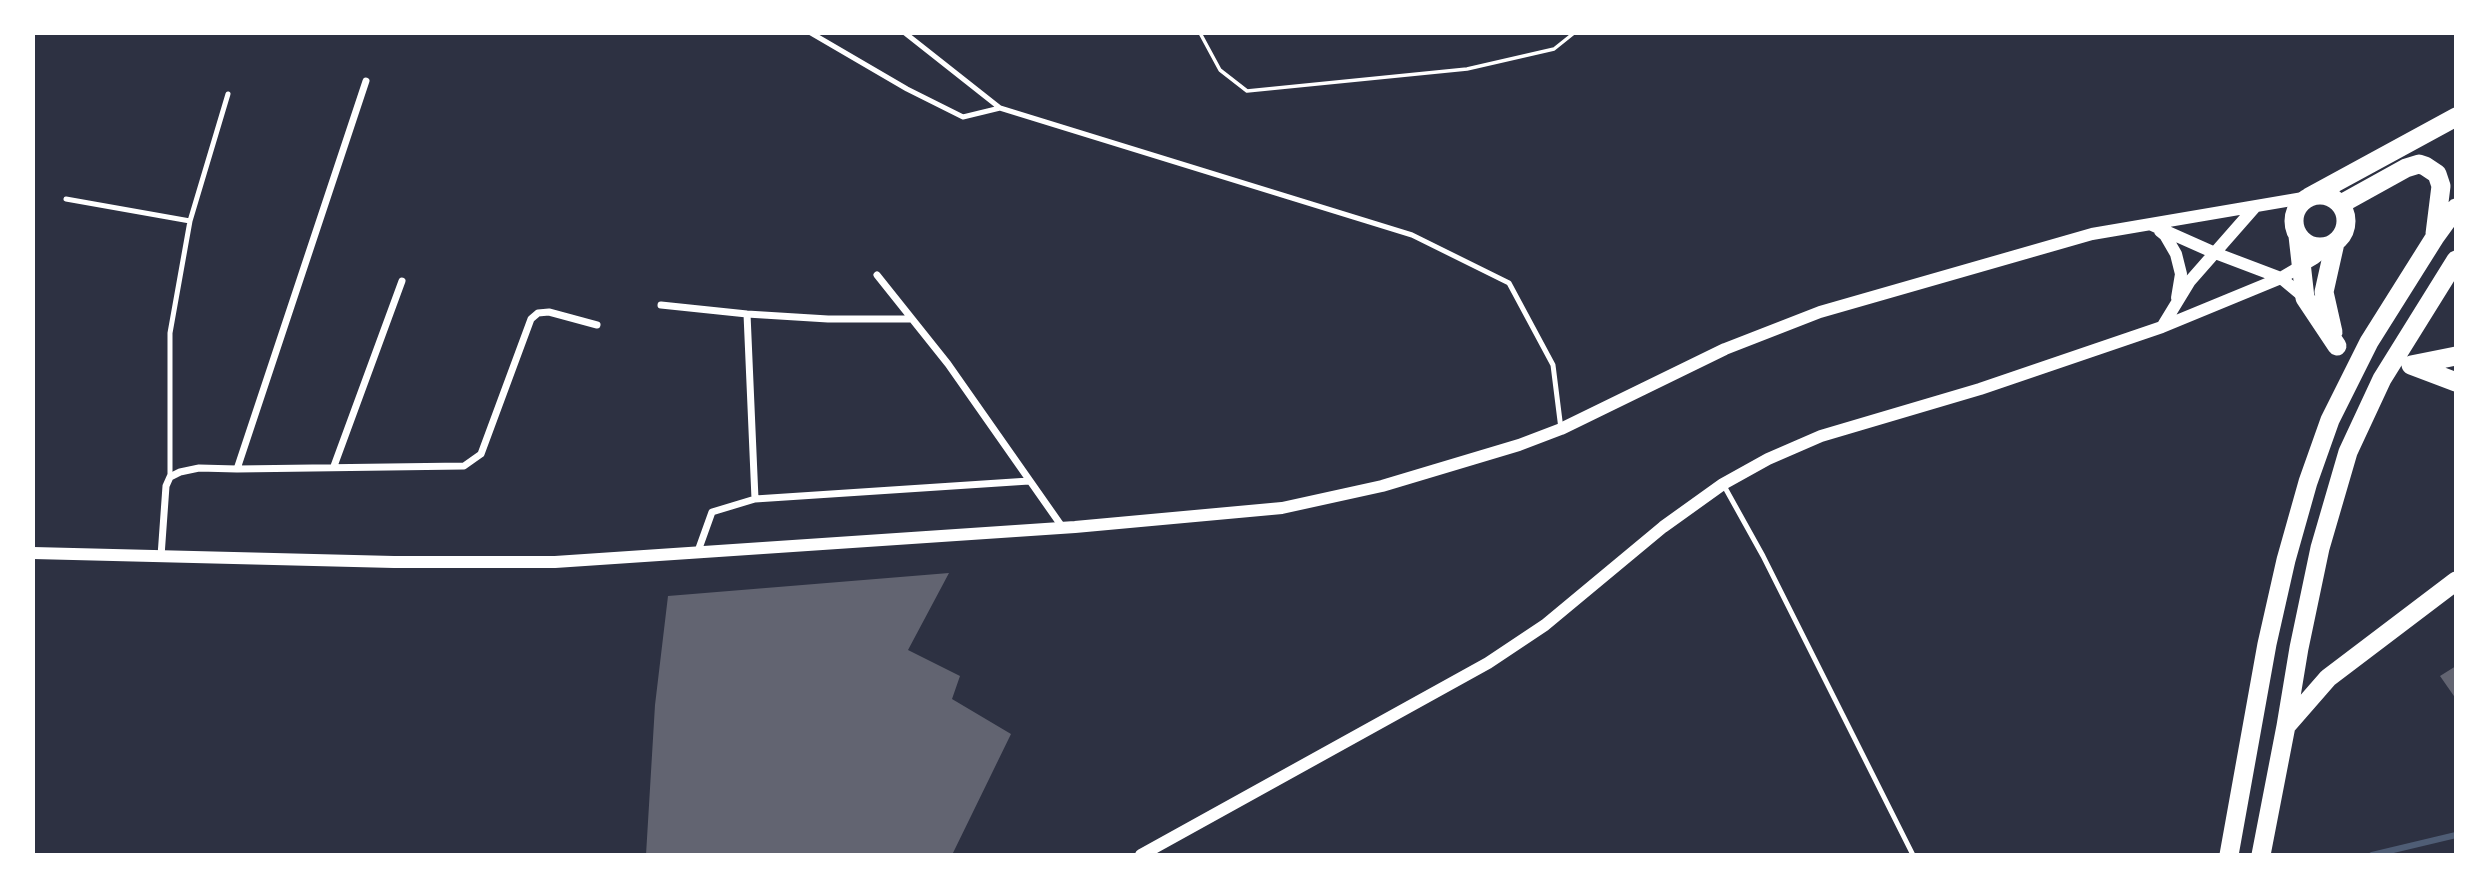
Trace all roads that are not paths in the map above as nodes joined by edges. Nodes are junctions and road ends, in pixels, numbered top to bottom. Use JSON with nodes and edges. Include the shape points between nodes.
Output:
{"nodes":[{"id":1,"x":811,"y":33,"type":"edge"},
{"id":2,"x":905,"y":33,"type":"edge"},
{"id":3,"x":366,"y":81,"type":"dead end"},
{"id":4,"x":228,"y":94,"type":"dead end"},
{"id":5,"x":1000,"y":108,"type":"junction"},
{"id":6,"x":2456,"y":117,"type":"edge"},
{"id":7,"x":2309,"y":197,"type":"junction"},
{"id":8,"x":65,"y":199,"type":"dead end"},
{"id":9,"x":2341,"y":204,"type":"junction"},
{"id":10,"x":2255,"y":207,"type":"junction"},
{"id":11,"x":2456,"y":208,"type":"edge"},
{"id":12,"x":190,"y":221,"type":"junction"},
{"id":13,"x":2151,"y":225,"type":"junction"},
{"id":14,"x":2298,"y":236,"type":"junction"},
{"id":15,"x":2435,"y":237,"type":"junction"},
{"id":16,"x":2335,"y":243,"type":"junction"},
{"id":17,"x":2214,"y":253,"type":"junction"},
{"id":18,"x":2456,"y":260,"type":"edge"},
{"id":19,"x":2301,"y":266,"type":"junction"},
{"id":20,"x":877,"y":275,"type":"dead end"},
{"id":21,"x":2281,"y":278,"type":"junction"},
{"id":22,"x":402,"y":281,"type":"dead end"},
{"id":23,"x":2305,"y":298,"type":"junction"},
{"id":24,"x":2177,"y":303,"type":"junction"},
{"id":25,"x":661,"y":305,"type":"dead end"},
{"id":26,"x":747,"y":314,"type":"junction"},
{"id":27,"x":912,"y":319,"type":"junction"},
{"id":28,"x":597,"y":325,"type":"dead end"},
{"id":29,"x":2162,"y":327,"type":"junction"},
{"id":30,"x":2456,"y":356,"type":"edge"},
{"id":31,"x":2456,"y":382,"type":"edge"},
{"id":32,"x":1561,"y":429,"type":"junction"},
{"id":33,"x":334,"y":466,"type":"junction"},
{"id":34,"x":237,"y":469,"type":"junction"},
{"id":35,"x":170,"y":477,"type":"junction"},
{"id":36,"x":1029,"y":481,"type":"junction"},
{"id":37,"x":1723,"y":484,"type":"junction"},
{"id":38,"x":755,"y":499,"type":"junction"},
{"id":39,"x":1063,"y":528,"type":"junction"},
{"id":40,"x":698,"y":551,"type":"junction"},
{"id":41,"x":33,"y":552,"type":"edge"},
{"id":42,"x":161,"y":556,"type":"junction"},
{"id":43,"x":2456,"y":581,"type":"edge"},
{"id":44,"x":2286,"y":726,"type":"junction"},
{"id":45,"x":1141,"y":855,"type":"edge"},
{"id":46,"x":1913,"y":855,"type":"edge"},
{"id":47,"x":2229,"y":855,"type":"edge"},
{"id":48,"x":2261,"y":855,"type":"edge"}],
"edges":[{"from":1,"to":5,"type":"lane","via":[[963,117]]},
{"from":2,"to":5,"type":"lane"},
{"from":3,"to":34,"type":"street"},
{"from":4,"to":12,"type":"lane"},
{"from":5,"to":32,"type":"lane","via":[[1412,235],[1509,283],[1553,365]]},
{"from":6,"to":7,"type":"highway"},
{"from":7,"to":9,"type":"highway","via":[[2326,195]]},
{"from":7,"to":10,"type":"street"},
{"from":7,"to":14,"type":"highway","via":[[2296,209]]},
{"from":8,"to":12,"type":"lane"},
{"from":9,"to":15,"type":"highway","via":[[2406,167],[2425,166],[2437,174],[2441,186]]},
{"from":9,"to":16,"type":"highway","via":[[2345,229]]},
{"from":10,"to":13,"type":"street"},
{"from":10,"to":17,"type":"street"},
{"from":11,"to":15,"type":"highway"},
{"from":12,"to":35,"type":"lane","via":[[170,333]]},
{"from":13,"to":17,"type":"street"},
{"from":13,"to":24,"type":"street","via":[[2165,235],[2176,254],[2181,274]]},
{"from":13,"to":32,"type":"street","via":[[2092,234],[1820,312],[1725,349]]},
{"from":14,"to":16,"type":"highway","via":[[2311,246]]},
{"from":14,"to":19,"type":"highway"},
{"from":15,"to":47,"type":"highway","via":[[2356,365],[2308,482],[2267,644]]},
{"from":16,"to":19,"type":"street"},
{"from":16,"to":23,"type":"highway","via":[[2325,292],[2337,346]]},
{"from":17,"to":21,"type":"street"},
{"from":17,"to":24,"type":"street"},
{"from":18,"to":44,"type":"highway","via":[[2382,379],[2348,452],[2320,548]]},
{"from":19,"to":21,"type":"street"},
{"from":19,"to":23,"type":"highway"},
{"from":20,"to":27,"type":"street"},
{"from":21,"to":23,"type":"street"},
{"from":21,"to":29,"type":"street"},
{"from":22,"to":33,"type":"street"},
{"from":24,"to":29,"type":"street"},
{"from":25,"to":26,"type":"street"},
{"from":26,"to":27,"type":"street"},
{"from":26,"to":38,"type":"street"},
{"from":27,"to":36,"type":"street"},
{"from":28,"to":33,"type":"street","via":[[549,312],[531,319],[481,454],[464,466]]},
{"from":29,"to":37,"type":"street","via":[[1980,389],[1821,436]]},
{"from":30,"to":31,"type":"highway","via":[[2411,365]]},
{"from":32,"to":39,"type":"street","via":[[1382,486],[1282,508]]},
{"from":33,"to":34,"type":"street"},
{"from":34,"to":35,"type":"street","via":[[199,468]]},
{"from":35,"to":42,"type":"street"},
{"from":36,"to":38,"type":"street"},
{"from":36,"to":39,"type":"street"},
{"from":37,"to":45,"type":"street","via":[[1663,527],[1545,625],[1488,663]]},
{"from":37,"to":46,"type":"lane"},
{"from":38,"to":40,"type":"street","via":[[712,512]]},
{"from":39,"to":40,"type":"street"},
{"from":40,"to":42,"type":"street","via":[[555,562]]},
{"from":41,"to":42,"type":"street"},
{"from":43,"to":44,"type":"highway","via":[[2328,678]]},
{"from":44,"to":48,"type":"highway"}]}
